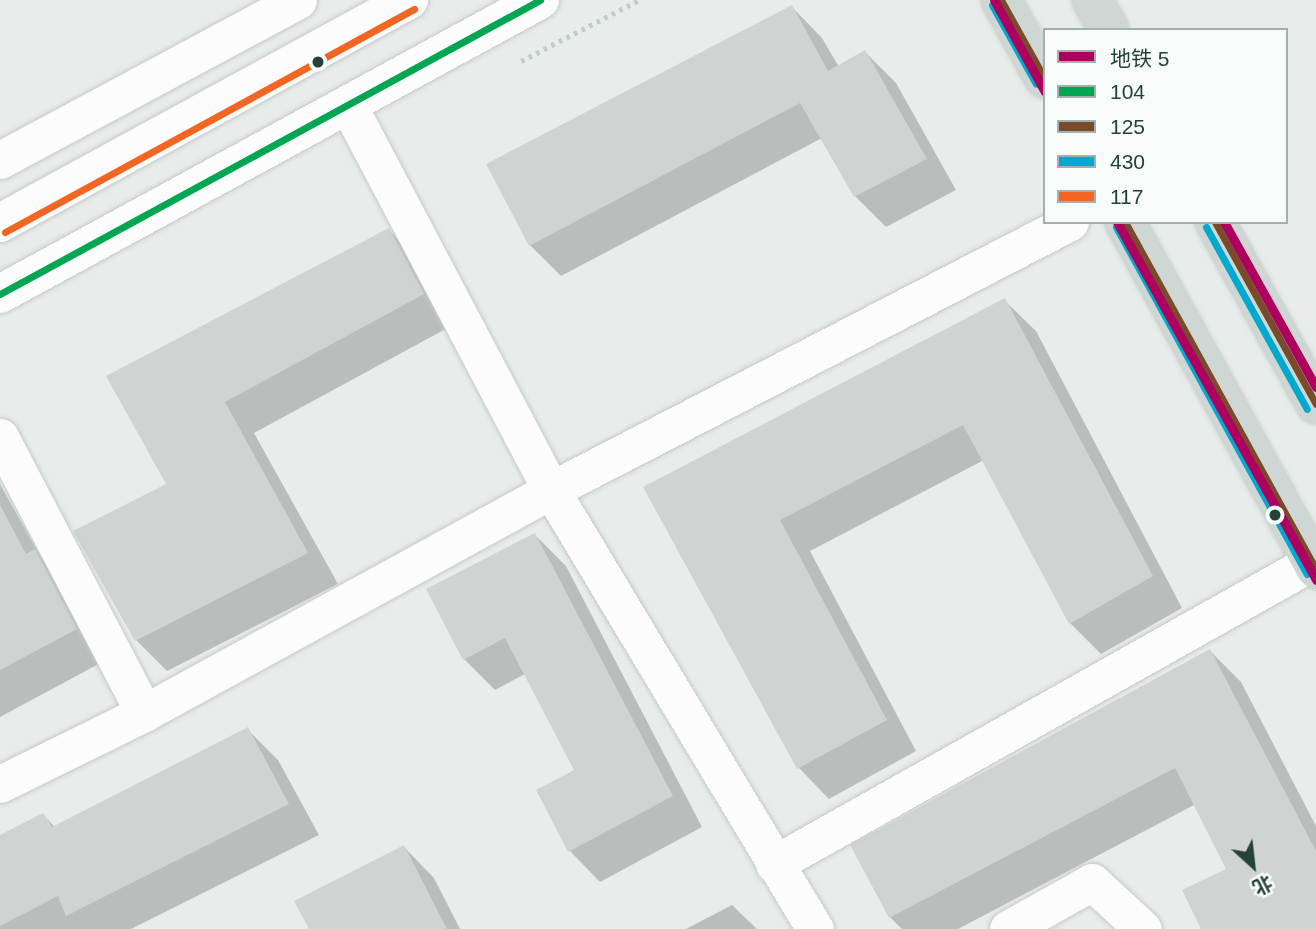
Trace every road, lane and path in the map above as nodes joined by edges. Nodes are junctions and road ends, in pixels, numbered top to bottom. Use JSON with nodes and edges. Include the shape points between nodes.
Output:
{"nodes":[{"id":1,"x":298,"y":0,"type":"edge"},
{"id":2,"x":409,"y":0,"type":"edge"},
{"id":3,"x":540,"y":0,"type":"edge"},
{"id":4,"x":1001,"y":0,"type":"edge"},
{"id":5,"x":1092,"y":0,"type":"edge"},
{"id":6,"x":1108,"y":28,"type":"edge"},
{"id":7,"x":1043,"y":75,"type":"edge"},
{"id":8,"x":348,"y":105,"type":"junction"},
{"id":9,"x":0,"y":160,"type":"edge"},
{"id":10,"x":0,"y":223,"type":"edge"},
{"id":11,"x":1066,"y":224,"type":"edge"},
{"id":12,"x":1126,"y":224,"type":"edge"},
{"id":13,"x":1216,"y":224,"type":"edge"},
{"id":14,"x":0,"y":294,"type":"edge"},
{"id":15,"x":1316,"y":404,"type":"edge"},
{"id":16,"x":0,"y":437,"type":"edge"},
{"id":17,"x":551,"y":490,"type":"junction"},
{"id":18,"x":1314,"y":566,"type":"edge"},
{"id":19,"x":144,"y":712,"type":"junction"},
{"id":20,"x":0,"y":783,"type":"edge"},
{"id":21,"x":774,"y":864,"type":"junction"},
{"id":22,"x":815,"y":929,"type":"edge"},
{"id":23,"x":1008,"y":929,"type":"edge"},
{"id":24,"x":1143,"y":929,"type":"edge"}],
"edges":[{"from":1,"to":9,"type":"street"},
{"from":2,"to":10,"type":"main road"},
{"from":3,"to":8,"type":"main road"},
{"from":4,"to":7,"type":"main road"},
{"from":5,"to":6,"type":"main road"},
{"from":8,"to":14,"type":"main road"},
{"from":8,"to":17,"type":"street"},
{"from":11,"to":17,"type":"street"},
{"from":12,"to":18,"type":"main road"},
{"from":13,"to":15,"type":"main road"},
{"from":16,"to":19,"type":"street"},
{"from":17,"to":19,"type":"street"},
{"from":17,"to":21,"type":"street"},
{"from":18,"to":21,"type":"street"},
{"from":19,"to":20,"type":"street"},
{"from":21,"to":22,"type":"street"},
{"from":23,"to":24,"type":"street","via":[[1092,882]]}]}
